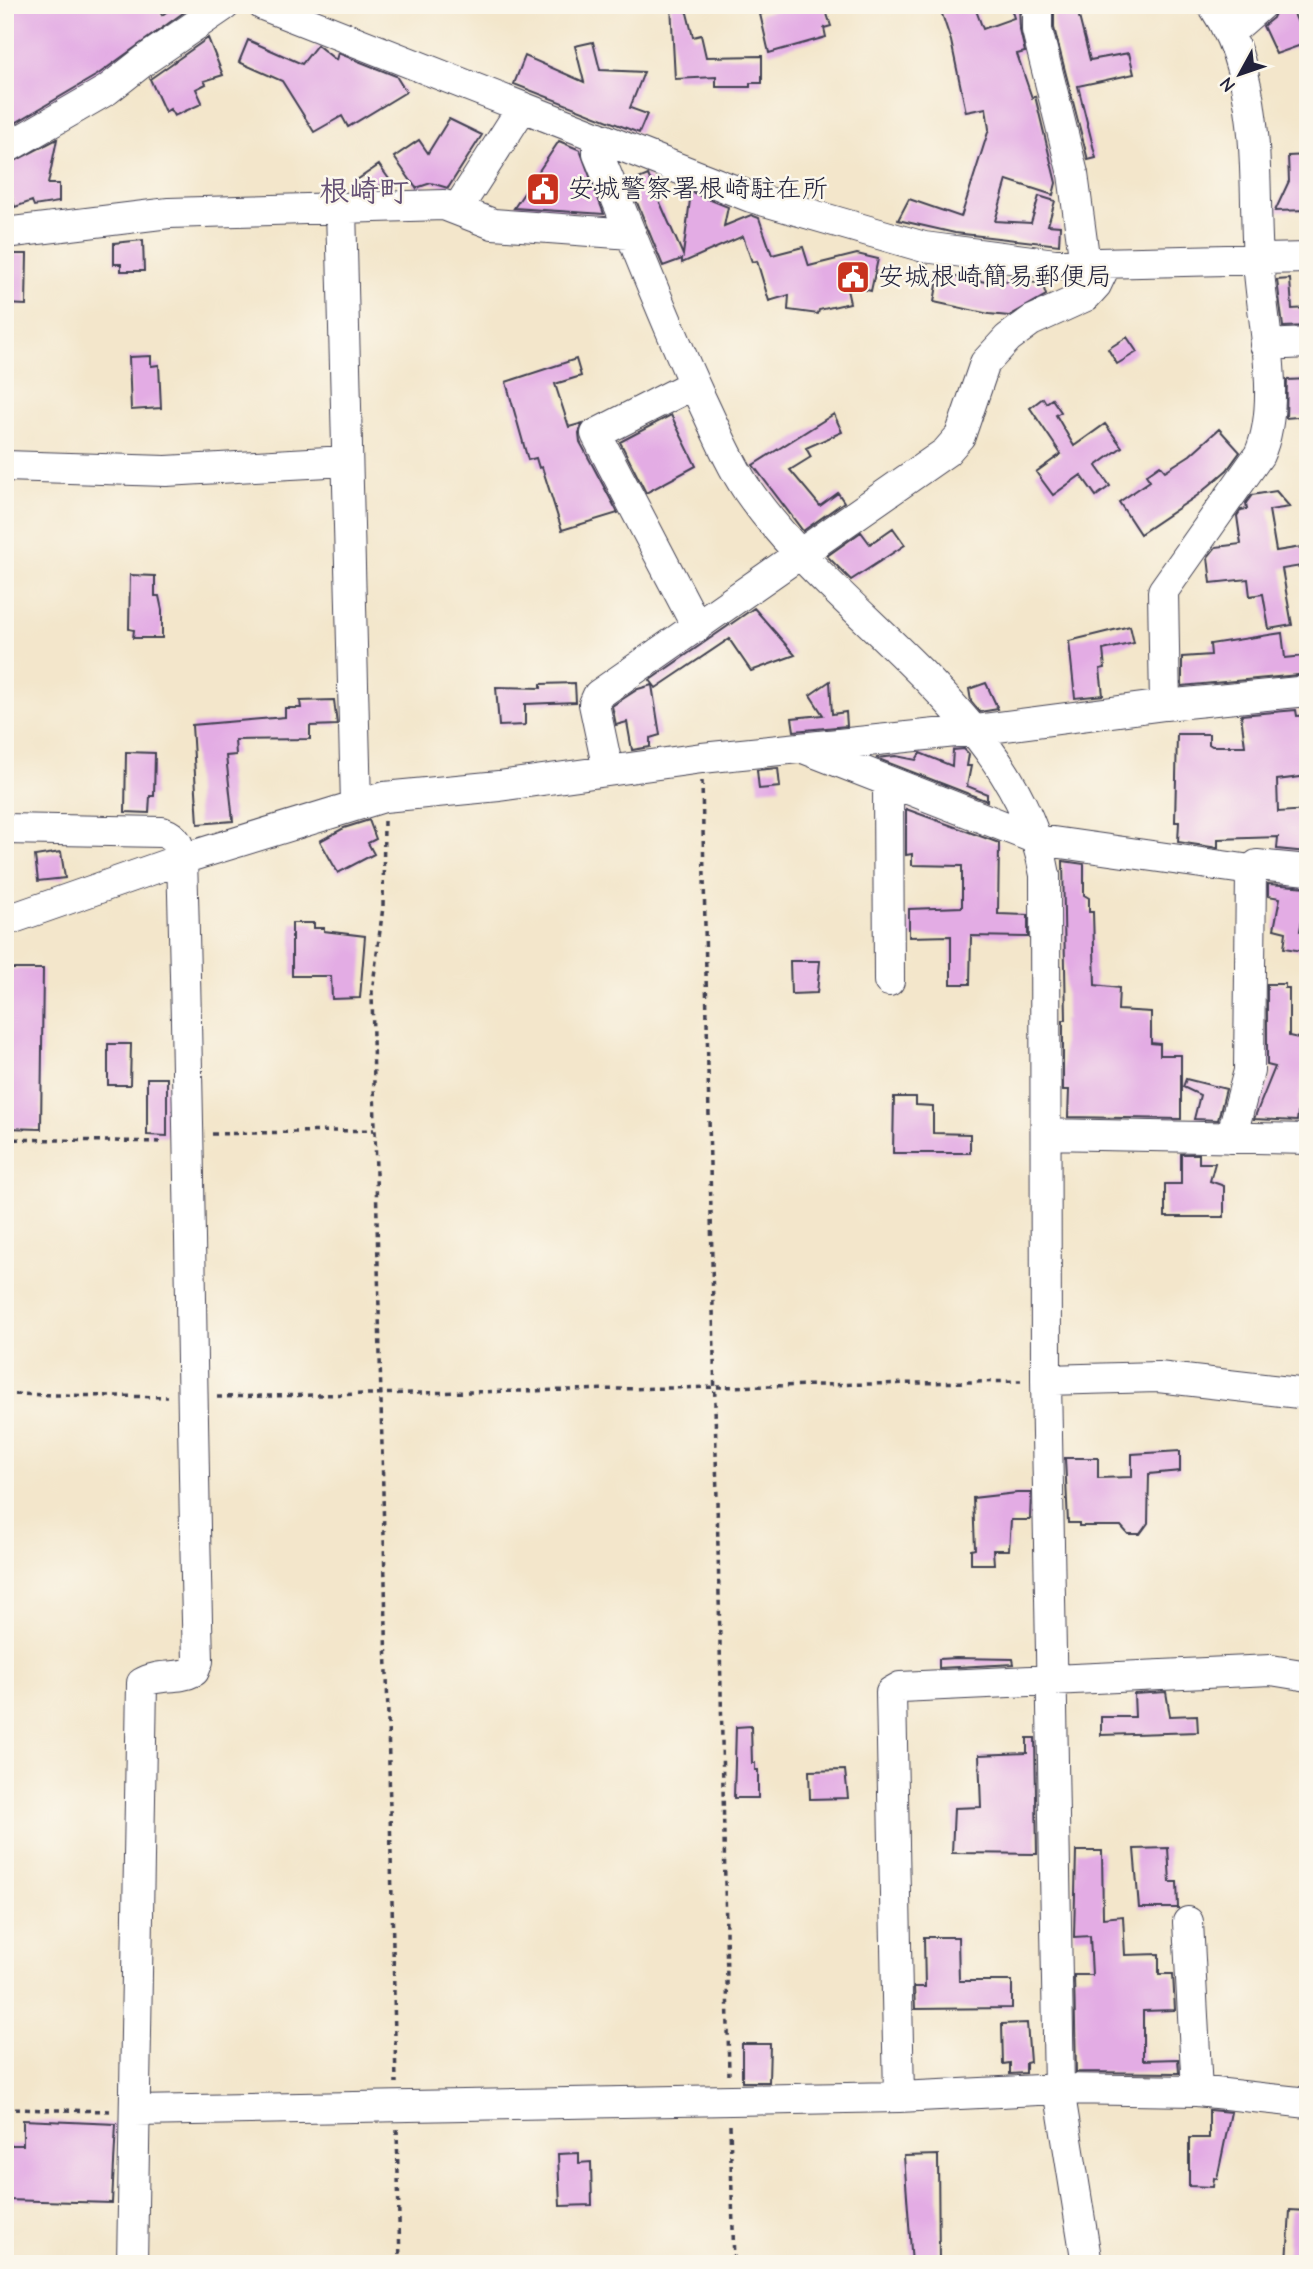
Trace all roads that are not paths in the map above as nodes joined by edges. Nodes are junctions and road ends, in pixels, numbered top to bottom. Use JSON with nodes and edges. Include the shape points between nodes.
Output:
{"nodes":[{"id":1,"x":225,"y":5,"type":"edge"},
{"id":2,"x":263,"y":5,"type":"edge"},
{"id":3,"x":1037,"y":5,"type":"edge"},
{"id":4,"x":1213,"y":5,"type":"edge"},
{"id":5,"x":1261,"y":5,"type":"edge"},
{"id":6,"x":1229,"y":33,"type":"junction"},
{"id":7,"x":522,"y":108,"type":"junction"},
{"id":8,"x":598,"y":137,"type":"junction"},
{"id":9,"x":5,"y":149,"type":"edge"},
{"id":10,"x":341,"y":208,"type":"junction"},
{"id":11,"x":458,"y":208,"type":"junction"},
{"id":12,"x":5,"y":233,"type":"edge"},
{"id":13,"x":631,"y":234,"type":"junction"},
{"id":14,"x":1308,"y":258,"type":"edge"},
{"id":15,"x":1258,"y":259,"type":"junction"},
{"id":16,"x":1096,"y":264,"type":"junction"},
{"id":17,"x":1308,"y":343,"type":"edge"},
{"id":18,"x":1265,"y":345,"type":"junction"},
{"id":19,"x":694,"y":384,"type":"junction"},
{"id":20,"x":346,"y":461,"type":"junction"},
{"id":21,"x":5,"y":466,"type":"edge"},
{"id":22,"x":802,"y":555,"type":"junction"},
{"id":23,"x":697,"y":627,"type":"junction"},
{"id":24,"x":1308,"y":691,"type":"edge"},
{"id":25,"x":1165,"y":705,"type":"junction"},
{"id":26,"x":975,"y":730,"type":"junction"},
{"id":27,"x":802,"y":748,"type":"junction"},
{"id":28,"x":608,"y":770,"type":"junction"},
{"id":29,"x":888,"y":784,"type":"junction"},
{"id":30,"x":370,"y":800,"type":"junction"},
{"id":31,"x":5,"y":829,"type":"edge"},
{"id":32,"x":1039,"y":840,"type":"junction"},
{"id":33,"x":182,"y":859,"type":"junction"},
{"id":34,"x":1251,"y":870,"type":"junction"},
{"id":35,"x":1308,"y":870,"type":"edge"},
{"id":36,"x":5,"y":921,"type":"edge"},
{"id":37,"x":889,"y":981,"type":"dead end"},
{"id":38,"x":1047,"y":1134,"type":"junction"},
{"id":39,"x":1231,"y":1138,"type":"junction"},
{"id":40,"x":1308,"y":1139,"type":"edge"},
{"id":41,"x":1046,"y":1380,"type":"junction"},
{"id":42,"x":1308,"y":1394,"type":"edge"},
{"id":43,"x":1308,"y":1676,"type":"edge"},
{"id":44,"x":1053,"y":1680,"type":"junction"},
{"id":45,"x":1188,"y":1922,"type":"dead end"},
{"id":46,"x":1059,"y":2088,"type":"junction"},
{"id":47,"x":1197,"y":2091,"type":"junction"},
{"id":48,"x":899,"y":2097,"type":"junction"},
{"id":49,"x":1308,"y":2103,"type":"edge"},
{"id":50,"x":135,"y":2111,"type":"junction"},
{"id":51,"x":132,"y":2264,"type":"edge"},
{"id":52,"x":1087,"y":2264,"type":"edge"}],
"edges":[{"from":1,"to":9,"type":"street","via":[[107,90]]},
{"from":2,"to":7,"type":"street"},
{"from":3,"to":16,"type":"street","via":[[1037,30]]},
{"from":4,"to":6,"type":"street"},
{"from":5,"to":6,"type":"street"},
{"from":6,"to":15,"type":"street","via":[[1243,72],[1255,145]]},
{"from":7,"to":8,"type":"street"},
{"from":7,"to":11,"type":"street"},
{"from":8,"to":13,"type":"street","via":[[597,154]]},
{"from":8,"to":16,"type":"street","via":[[763,201],[887,238],[966,255]]},
{"from":10,"to":11,"type":"street"},
{"from":10,"to":12,"type":"street","via":[[169,213]]},
{"from":10,"to":20,"type":"street"},
{"from":11,"to":13,"type":"street","via":[[493,224]]},
{"from":13,"to":19,"type":"street"},
{"from":14,"to":15,"type":"street"},
{"from":15,"to":16,"type":"street"},
{"from":15,"to":18,"type":"street"},
{"from":16,"to":22,"type":"street","via":[[1096,285],[1086,296],[1031,321],[985,363],[960,436],[946,452]]},
{"from":17,"to":18,"type":"street"},
{"from":18,"to":25,"type":"street","via":[[1267,438],[1163,591]]},
{"from":19,"to":22,"type":"street","via":[[748,491]]},
{"from":19,"to":23,"type":"street","via":[[596,434]]},
{"from":20,"to":21,"type":"street","via":[[166,471]]},
{"from":20,"to":30,"type":"street"},
{"from":22,"to":23,"type":"street"},
{"from":22,"to":26,"type":"street"},
{"from":23,"to":28,"type":"street","via":[[598,695],[594,704]]},
{"from":24,"to":25,"type":"street"},
{"from":25,"to":26,"type":"street"},
{"from":26,"to":27,"type":"street"},
{"from":26,"to":32,"type":"street"},
{"from":27,"to":28,"type":"street"},
{"from":27,"to":29,"type":"street"},
{"from":28,"to":30,"type":"street"},
{"from":29,"to":32,"type":"street"},
{"from":29,"to":37,"type":"street"},
{"from":30,"to":33,"type":"street"},
{"from":31,"to":33,"type":"street","via":[[162,832],[179,844]]},
{"from":32,"to":34,"type":"street"},
{"from":32,"to":38,"type":"street","via":[[1045,875]]},
{"from":33,"to":36,"type":"street"},
{"from":33,"to":50,"type":"street","via":[[198,1661],[194,1671],[183,1677],[150,1678],[142,1684]]},
{"from":34,"to":35,"type":"street","via":[[1257,866]]},
{"from":34,"to":39,"type":"street","via":[[1249,1071]]},
{"from":38,"to":39,"type":"street"},
{"from":38,"to":41,"type":"street"},
{"from":39,"to":40,"type":"street"},
{"from":41,"to":42,"type":"street","via":[[1158,1377]]},
{"from":41,"to":44,"type":"street"},
{"from":43,"to":44,"type":"street","via":[[1271,1670]]},
{"from":44,"to":46,"type":"street"},
{"from":44,"to":48,"type":"street","via":[[900,1687],[891,1692]]},
{"from":45,"to":47,"type":"street"},
{"from":46,"to":47,"type":"street"},
{"from":46,"to":48,"type":"street"},
{"from":46,"to":52,"type":"street"},
{"from":47,"to":49,"type":"street"},
{"from":48,"to":50,"type":"street"},
{"from":50,"to":51,"type":"street"}]}
